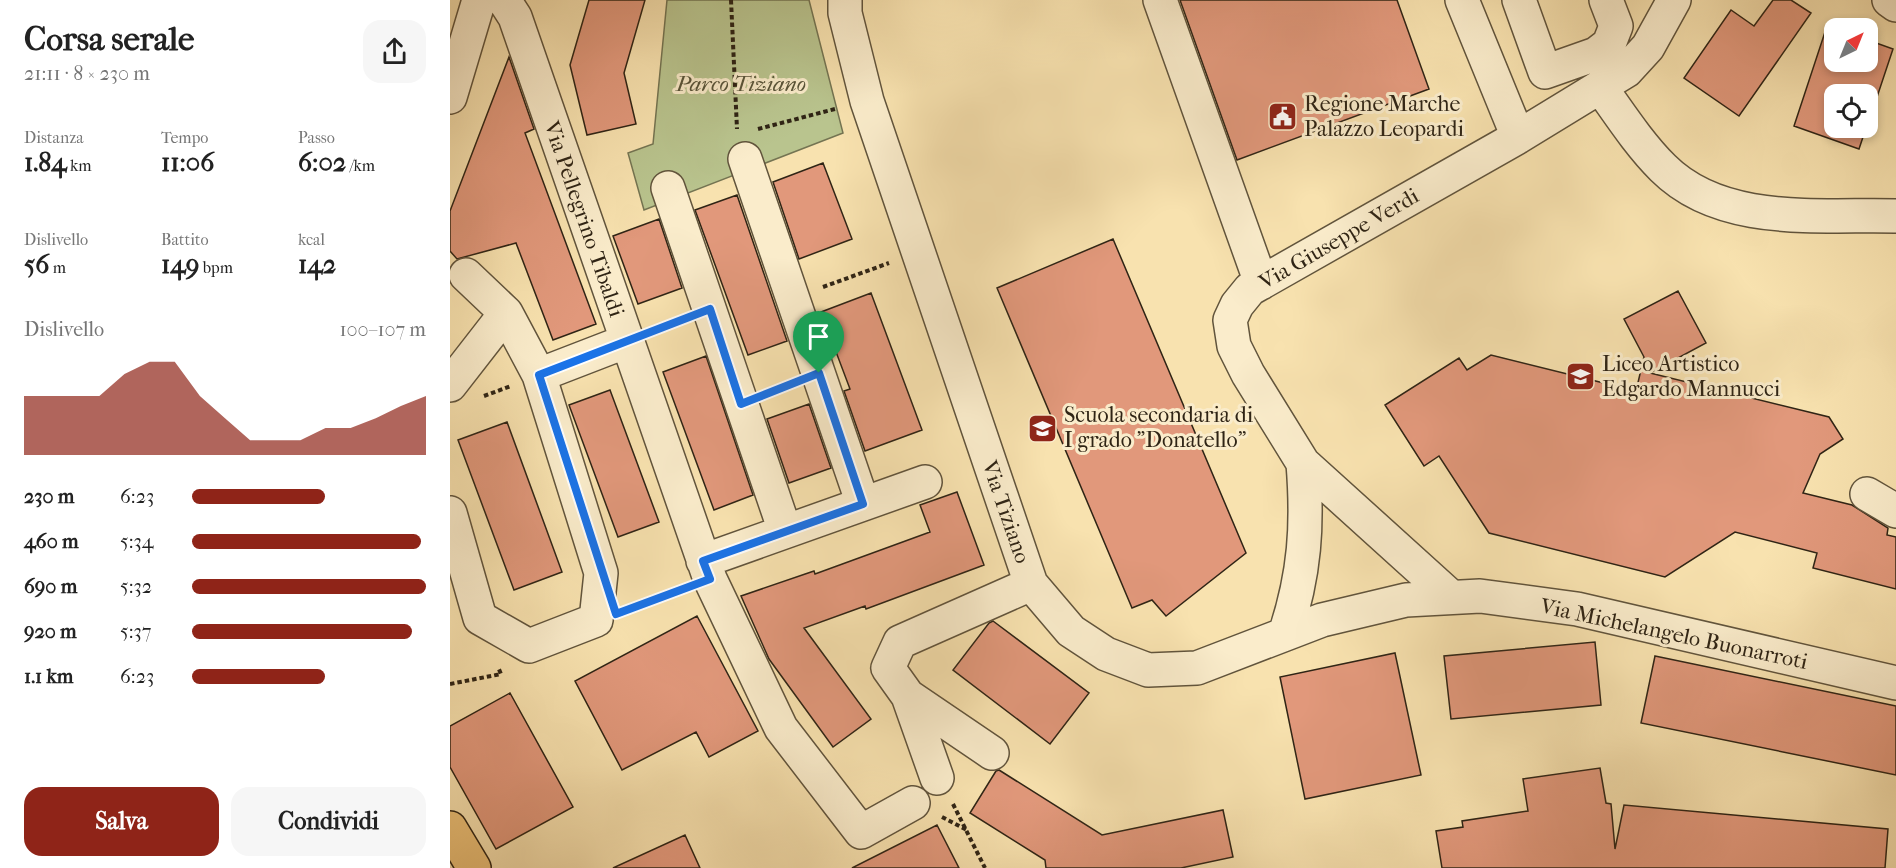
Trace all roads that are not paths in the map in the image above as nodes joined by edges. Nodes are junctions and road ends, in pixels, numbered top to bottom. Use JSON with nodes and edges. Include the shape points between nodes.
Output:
{"nodes":[{"id":1,"x":479,"y":0,"type":"edge"},
{"id":2,"x":504,"y":0,"type":"edge"},
{"id":3,"x":845,"y":0,"type":"edge"},
{"id":4,"x":1160,"y":0,"type":"edge"},
{"id":5,"x":1462,"y":0,"type":"edge"},
{"id":6,"x":1519,"y":0,"type":"edge"},
{"id":7,"x":1606,"y":0,"type":"edge"},
{"id":8,"x":1674,"y":0,"type":"edge"},
{"id":9,"x":1889,"y":0,"type":"edge"},
{"id":10,"x":1896,"y":5,"type":"edge"},
{"id":11,"x":1601,"y":88,"type":"junction"},
{"id":12,"x":450,"y":98,"type":"edge"},
{"id":13,"x":1518,"y":137,"type":"junction"},
{"id":14,"x":744,"y":142,"type":"road end"},
{"id":15,"x":668,"y":188,"type":"dead end"},
{"id":16,"x":1896,"y":216,"type":"edge"},
{"id":17,"x":466,"y":275,"type":"dead end"},
{"id":18,"x":1261,"y":283,"type":"junction"},
{"id":19,"x":506,"y":313,"type":"junction"},
{"id":20,"x":627,"y":341,"type":"junction"},
{"id":21,"x":539,"y":375,"type":"junction"},
{"id":22,"x":450,"y":385,"type":"edge"},
{"id":23,"x":1303,"y":463,"type":"junction"},
{"id":24,"x":925,"y":482,"type":"dead end"},
{"id":25,"x":1867,"y":494,"type":"dead end"},
{"id":26,"x":863,"y":504,"type":"junction"},
{"id":27,"x":1896,"y":511,"type":"edge"},
{"id":28,"x":450,"y":513,"type":"edge"},
{"id":29,"x":785,"y":531,"type":"junction"},
{"id":30,"x":706,"y":570,"type":"junction"},
{"id":31,"x":1031,"y":584,"type":"junction"},
{"id":32,"x":1450,"y":597,"type":"junction"},
{"id":33,"x":1285,"y":634,"type":"junction"},
{"id":34,"x":1896,"y":683,"type":"edge"},
{"id":35,"x":908,"y":696,"type":"junction"},
{"id":36,"x":992,"y":753,"type":"dead end"},
{"id":37,"x":937,"y":778,"type":"road end"},
{"id":38,"x":913,"y":802,"type":"dead end"},
{"id":39,"x":450,"y":828,"type":"edge"},
{"id":40,"x":450,"y":859,"type":"edge"},
{"id":41,"x":460,"y":868,"type":"edge"},
{"id":42,"x":474,"y":868,"type":"edge"}],
"edges":[{"from":1,"to":12,"type":"street"},
{"from":2,"to":20,"type":"street","name":"Via Pellegrino Tibaldi","via":[[515,17]]},
{"from":3,"to":31,"type":"street","name":"Via Tiziano","via":[[867,101]]},
{"from":4,"to":18,"type":"street"},
{"from":5,"to":13,"type":"street"},
{"from":6,"to":7,"type":"street","via":[[1545,72],[1596,54],[1609,44],[1616,26]]},
{"from":8,"to":11,"type":"street","name":"Via Giuseppe Verdi","via":[[1638,60]]},
{"from":9,"to":10,"type":"street"},
{"from":11,"to":13,"type":"street","name":"Via Giuseppe Verdi"},
{"from":11,"to":16,"type":"street","via":[[1665,170],[1725,205],[1754,210]]},
{"from":13,"to":18,"type":"street","name":"Via Giuseppe Verdi"},
{"from":14,"to":26,"type":"street"},
{"from":15,"to":29,"type":"street"},
{"from":17,"to":19,"type":"street"},
{"from":18,"to":23,"type":"street","name":"Via Giuseppe Verdi","via":[[1237,305],[1230,320],[1230,333],[1239,359]]},
{"from":19,"to":21,"type":"street"},
{"from":19,"to":22,"type":"street"},
{"from":20,"to":21,"type":"street"},
{"from":20,"to":30,"type":"street","name":"Via Pellegrino Tibaldi"},
{"from":21,"to":28,"type":"street","via":[[601,573],[596,620],[529,646],[480,618]]},
{"from":23,"to":32,"type":"street","name":"Via Giuseppe Verdi"},
{"from":23,"to":33,"type":"street","name":"Via Giuseppe Verdi","via":[[1306,548]]},
{"from":24,"to":26,"type":"street"},
{"from":25,"to":27,"type":"street"},
{"from":26,"to":29,"type":"street"},
{"from":29,"to":30,"type":"street"},
{"from":30,"to":38,"type":"street","name":"Via Pellegrino Tibaldi","via":[[781,728],[861,832]]},
{"from":31,"to":33,"type":"street","name":"Via Tiziano","via":[[1071,631],[1106,654],[1148,670],[1197,668]]},
{"from":31,"to":35,"type":"street","via":[[900,642],[888,668]]},
{"from":32,"to":33,"type":"street","name":"Via Tiziano","via":[[1406,600],[1322,620]]},
{"from":32,"to":34,"type":"street","name":"Via Michelangelo Buonarroti","via":[[1480,596],[1577,609]]},
{"from":35,"to":36,"type":"street"},
{"from":35,"to":37,"type":"street"},
{"from":39,"to":42,"type":"main road"},
{"from":40,"to":41,"type":"main road"}]}
